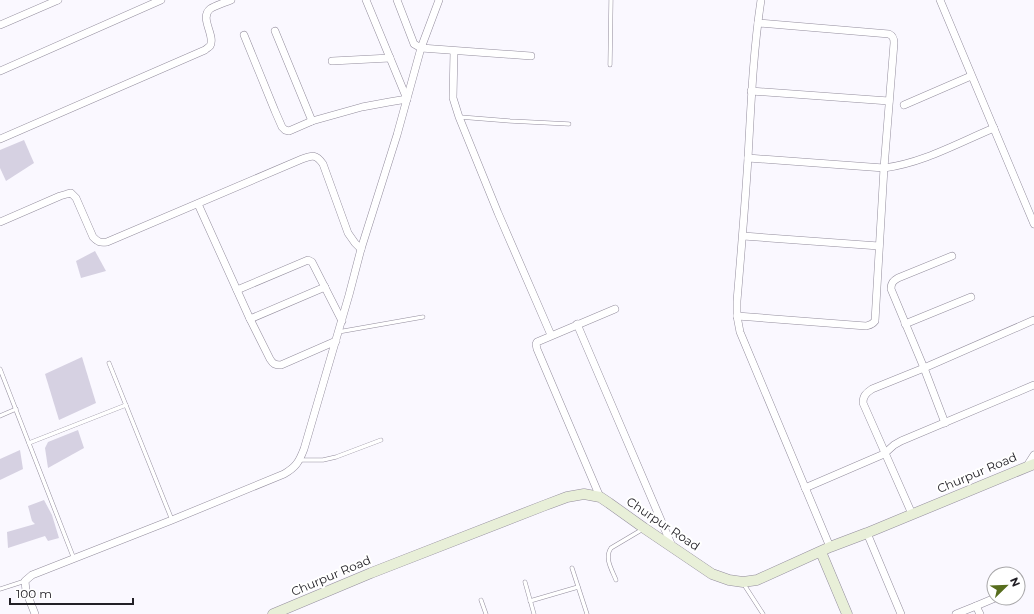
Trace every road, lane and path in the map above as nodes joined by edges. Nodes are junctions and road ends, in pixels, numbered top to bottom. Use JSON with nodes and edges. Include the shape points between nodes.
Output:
{"nodes":[{"id":1,"x":58,"y":0,"type":"edge"},
{"id":2,"x":161,"y":0,"type":"edge"},
{"id":3,"x":231,"y":0,"type":"edge"},
{"id":4,"x":366,"y":0,"type":"edge"},
{"id":5,"x":397,"y":0,"type":"edge"},
{"id":6,"x":439,"y":0,"type":"edge"},
{"id":7,"x":611,"y":0,"type":"edge"},
{"id":8,"x":761,"y":0,"type":"edge"},
{"id":9,"x":940,"y":0,"type":"edge"},
{"id":10,"x":758,"y":23,"type":"junction"},
{"id":11,"x":0,"y":25,"type":"edge"},
{"id":12,"x":275,"y":31,"type":"dead end"},
{"id":13,"x":244,"y":35,"type":"dead end"},
{"id":14,"x":421,"y":48,"type":"junction"},
{"id":15,"x":454,"y":51,"type":"junction"},
{"id":16,"x":531,"y":56,"type":"dead end"},
{"id":17,"x":390,"y":58,"type":"junction"},
{"id":18,"x":332,"y":61,"type":"dead end"},
{"id":19,"x":610,"y":65,"type":"dead end"},
{"id":20,"x":0,"y":71,"type":"edge"},
{"id":21,"x":971,"y":76,"type":"junction"},
{"id":22,"x":751,"y":91,"type":"junction"},
{"id":23,"x":407,"y":99,"type":"junction"},
{"id":24,"x":889,"y":101,"type":"junction"},
{"id":25,"x":904,"y":105,"type":"dead end"},
{"id":26,"x":459,"y":117,"type":"junction"},
{"id":27,"x":312,"y":121,"type":"junction"},
{"id":28,"x":569,"y":124,"type":"dead end"},
{"id":29,"x":994,"y":128,"type":"junction"},
{"id":30,"x":0,"y":139,"type":"edge"},
{"id":31,"x":748,"y":158,"type":"junction"},
{"id":32,"x":884,"y":168,"type":"junction"},
{"id":33,"x":198,"y":204,"type":"junction"},
{"id":34,"x":0,"y":222,"type":"edge"},
{"id":35,"x":1034,"y":224,"type":"edge"},
{"id":36,"x":742,"y":236,"type":"junction"},
{"id":37,"x":879,"y":246,"type":"junction"},
{"id":38,"x":362,"y":249,"type":"junction"},
{"id":39,"x":952,"y":256,"type":"dead end"},
{"id":40,"x":324,"y":287,"type":"junction"},
{"id":41,"x":237,"y":290,"type":"junction"},
{"id":42,"x":971,"y":297,"type":"dead end"},
{"id":43,"x":615,"y":309,"type":"dead end"},
{"id":44,"x":737,"y":316,"type":"junction"},
{"id":45,"x":423,"y":317,"type":"dead end"},
{"id":46,"x":250,"y":319,"type":"junction"},
{"id":47,"x":1034,"y":320,"type":"edge"},
{"id":48,"x":342,"y":321,"type":"junction"},
{"id":49,"x":577,"y":324,"type":"junction"},
{"id":50,"x":905,"y":324,"type":"junction"},
{"id":51,"x":338,"y":332,"type":"junction"},
{"id":52,"x":551,"y":336,"type":"junction"},
{"id":53,"x":336,"y":341,"type":"junction"},
{"id":54,"x":109,"y":363,"type":"dead end"},
{"id":55,"x":924,"y":368,"type":"junction"},
{"id":56,"x":0,"y":369,"type":"edge"},
{"id":57,"x":1034,"y":385,"type":"edge"},
{"id":58,"x":126,"y":405,"type":"junction"},
{"id":59,"x":16,"y":409,"type":"junction"},
{"id":60,"x":0,"y":416,"type":"edge"},
{"id":61,"x":945,"y":423,"type":"junction"},
{"id":62,"x":381,"y":440,"type":"dead end"},
{"id":63,"x":29,"y":444,"type":"junction"},
{"id":64,"x":884,"y":454,"type":"junction"},
{"id":65,"x":1034,"y":455,"type":"edge"},
{"id":66,"x":300,"y":460,"type":"junction"},
{"id":67,"x":1030,"y":465,"type":"edge"},
{"id":68,"x":805,"y":488,"type":"junction"},
{"id":69,"x":600,"y":497,"type":"junction"},
{"id":70,"x":912,"y":514,"type":"junction"},
{"id":71,"x":172,"y":520,"type":"junction"},
{"id":72,"x":644,"y":528,"type":"junction"},
{"id":73,"x":867,"y":533,"type":"junction"},
{"id":74,"x":672,"y":546,"type":"junction"},
{"id":75,"x":830,"y":548,"type":"junction"},
{"id":76,"x":821,"y":552,"type":"junction"},
{"id":77,"x":74,"y":559,"type":"junction"},
{"id":78,"x":572,"y":568,"type":"dead end"},
{"id":79,"x":616,"y":580,"type":"dead end"},
{"id":80,"x":25,"y":581,"type":"junction"},
{"id":81,"x":524,"y":582,"type":"dead end"},
{"id":82,"x":743,"y":582,"type":"junction"},
{"id":83,"x":578,"y":588,"type":"junction"},
{"id":84,"x":0,"y":589,"type":"edge"},
{"id":85,"x":481,"y":600,"type":"dead end"},
{"id":86,"x":530,"y":600,"type":"junction"},
{"id":87,"x":986,"y":602,"type":"edge"},
{"id":88,"x":976,"y":606,"type":"junction"},
{"id":89,"x":35,"y":614,"type":"edge"},
{"id":90,"x":274,"y":614,"type":"edge"},
{"id":91,"x":486,"y":614,"type":"edge"},
{"id":92,"x":534,"y":614,"type":"edge"},
{"id":93,"x":586,"y":614,"type":"edge"},
{"id":94,"x":763,"y":614,"type":"edge"},
{"id":95,"x":847,"y":614,"type":"edge"},
{"id":96,"x":901,"y":614,"type":"edge"},
{"id":97,"x":956,"y":614,"type":"edge"},
{"id":98,"x":980,"y":614,"type":"edge"}],
"edges":[{"from":1,"to":11,"type":"street"},
{"from":2,"to":20,"type":"street"},
{"from":3,"to":30,"type":"street","via":[[207,13],[211,42],[205,50]]},
{"from":4,"to":17,"type":"street"},
{"from":5,"to":14,"type":"street","via":[[414,44]]},
{"from":6,"to":14,"type":"street"},
{"from":7,"to":19,"type":"lane"},
{"from":8,"to":10,"type":"street"},
{"from":9,"to":21,"type":"street"},
{"from":10,"to":22,"type":"street"},
{"from":10,"to":24,"type":"street","via":[[892,35],[894,43]]},
{"from":12,"to":27,"type":"street"},
{"from":13,"to":27,"type":"street","via":[[282,127],[289,130]]},
{"from":14,"to":15,"type":"street"},
{"from":14,"to":23,"type":"street"},
{"from":15,"to":16,"type":"street"},
{"from":15,"to":26,"type":"street","via":[[453,98]]},
{"from":17,"to":18,"type":"street"},
{"from":17,"to":23,"type":"street"},
{"from":21,"to":25,"type":"street"},
{"from":21,"to":29,"type":"street"},
{"from":22,"to":24,"type":"street"},
{"from":22,"to":31,"type":"street"},
{"from":23,"to":27,"type":"street","via":[[362,107]]},
{"from":23,"to":38,"type":"street"},
{"from":24,"to":32,"type":"street"},
{"from":26,"to":28,"type":"lane"},
{"from":26,"to":52,"type":"street"},
{"from":29,"to":32,"type":"street","via":[[918,161]]},
{"from":29,"to":35,"type":"street"},
{"from":31,"to":32,"type":"street"},
{"from":31,"to":36,"type":"street"},
{"from":32,"to":37,"type":"street"},
{"from":33,"to":34,"type":"street","via":[[101,243],[94,237],[76,198],[71,194],[60,196]]},
{"from":33,"to":38,"type":"street","via":[[314,156],[323,164],[348,233]]},
{"from":33,"to":41,"type":"street"},
{"from":36,"to":37,"type":"street"},
{"from":36,"to":44,"type":"street"},
{"from":37,"to":44,"type":"street","via":[[875,321],[870,326]]},
{"from":38,"to":48,"type":"street"},
{"from":39,"to":50,"type":"street","via":[[893,281],[891,289]]},
{"from":40,"to":41,"type":"street","via":[[312,262],[308,260]]},
{"from":40,"to":46,"type":"street"},
{"from":40,"to":48,"type":"street"},
{"from":41,"to":46,"type":"street"},
{"from":42,"to":50,"type":"street"},
{"from":43,"to":49,"type":"street"},
{"from":44,"to":68,"type":"street","via":[[740,332]]},
{"from":45,"to":51,"type":"lane"},
{"from":46,"to":53,"type":"street","via":[[270,359],[276,365]]},
{"from":47,"to":55,"type":"street"},
{"from":48,"to":51,"type":"street"},
{"from":49,"to":52,"type":"street"},
{"from":49,"to":74,"type":"street"},
{"from":50,"to":55,"type":"street"},
{"from":51,"to":53,"type":"street"},
{"from":52,"to":69,"type":"street","via":[[537,342],[537,349]]},
{"from":53,"to":66,"type":"street"},
{"from":54,"to":58,"type":"lane"},
{"from":55,"to":61,"type":"street"},
{"from":55,"to":64,"type":"street","via":[[872,389],[863,397],[863,403]]},
{"from":56,"to":59,"type":"lane"},
{"from":57,"to":61,"type":"street"},
{"from":58,"to":63,"type":"lane"},
{"from":58,"to":71,"type":"lane"},
{"from":59,"to":60,"type":"lane"},
{"from":59,"to":63,"type":"lane"},
{"from":61,"to":64,"type":"street","via":[[901,441]]},
{"from":62,"to":66,"type":"lane","via":[[336,457]]},
{"from":63,"to":77,"type":"lane"},
{"from":64,"to":68,"type":"street"},
{"from":64,"to":70,"type":"street"},
{"from":65,"to":67,"type":"street"},
{"from":66,"to":71,"type":"street","via":[[294,468],[284,474]]},
{"from":67,"to":70,"type":"street","name":"Churpur Road"},
{"from":68,"to":75,"type":"street"},
{"from":69,"to":72,"type":"street","name":"Churpur Road"},
{"from":69,"to":90,"type":"street","name":"Churpur Road","via":[[584,494],[567,497],[371,573]]},
{"from":70,"to":73,"type":"street","name":"Churpur Road"},
{"from":71,"to":77,"type":"street"},
{"from":72,"to":74,"type":"street","name":"Churpur Road"},
{"from":72,"to":79,"type":"lane","via":[[611,548],[608,553]]},
{"from":73,"to":75,"type":"street","name":"Churpur Road"},
{"from":73,"to":96,"type":"street"},
{"from":74,"to":82,"type":"street","name":"Churpur Road","via":[[712,574]]},
{"from":75,"to":76,"type":"street","name":"Churpur Road"},
{"from":76,"to":82,"type":"street","name":"Churpur Road","via":[[756,580]]},
{"from":76,"to":95,"type":"street"},
{"from":77,"to":80,"type":"street","via":[[32,575]]},
{"from":78,"to":83,"type":"lane"},
{"from":80,"to":84,"type":"lane"},
{"from":80,"to":89,"type":"street"},
{"from":81,"to":86,"type":"lane"},
{"from":82,"to":94,"type":"lane"},
{"from":83,"to":86,"type":"lane"},
{"from":83,"to":93,"type":"lane"},
{"from":85,"to":91,"type":"lane"},
{"from":86,"to":92,"type":"lane"},
{"from":87,"to":88,"type":"street"},
{"from":88,"to":97,"type":"street"},
{"from":88,"to":98,"type":"street"}]}
